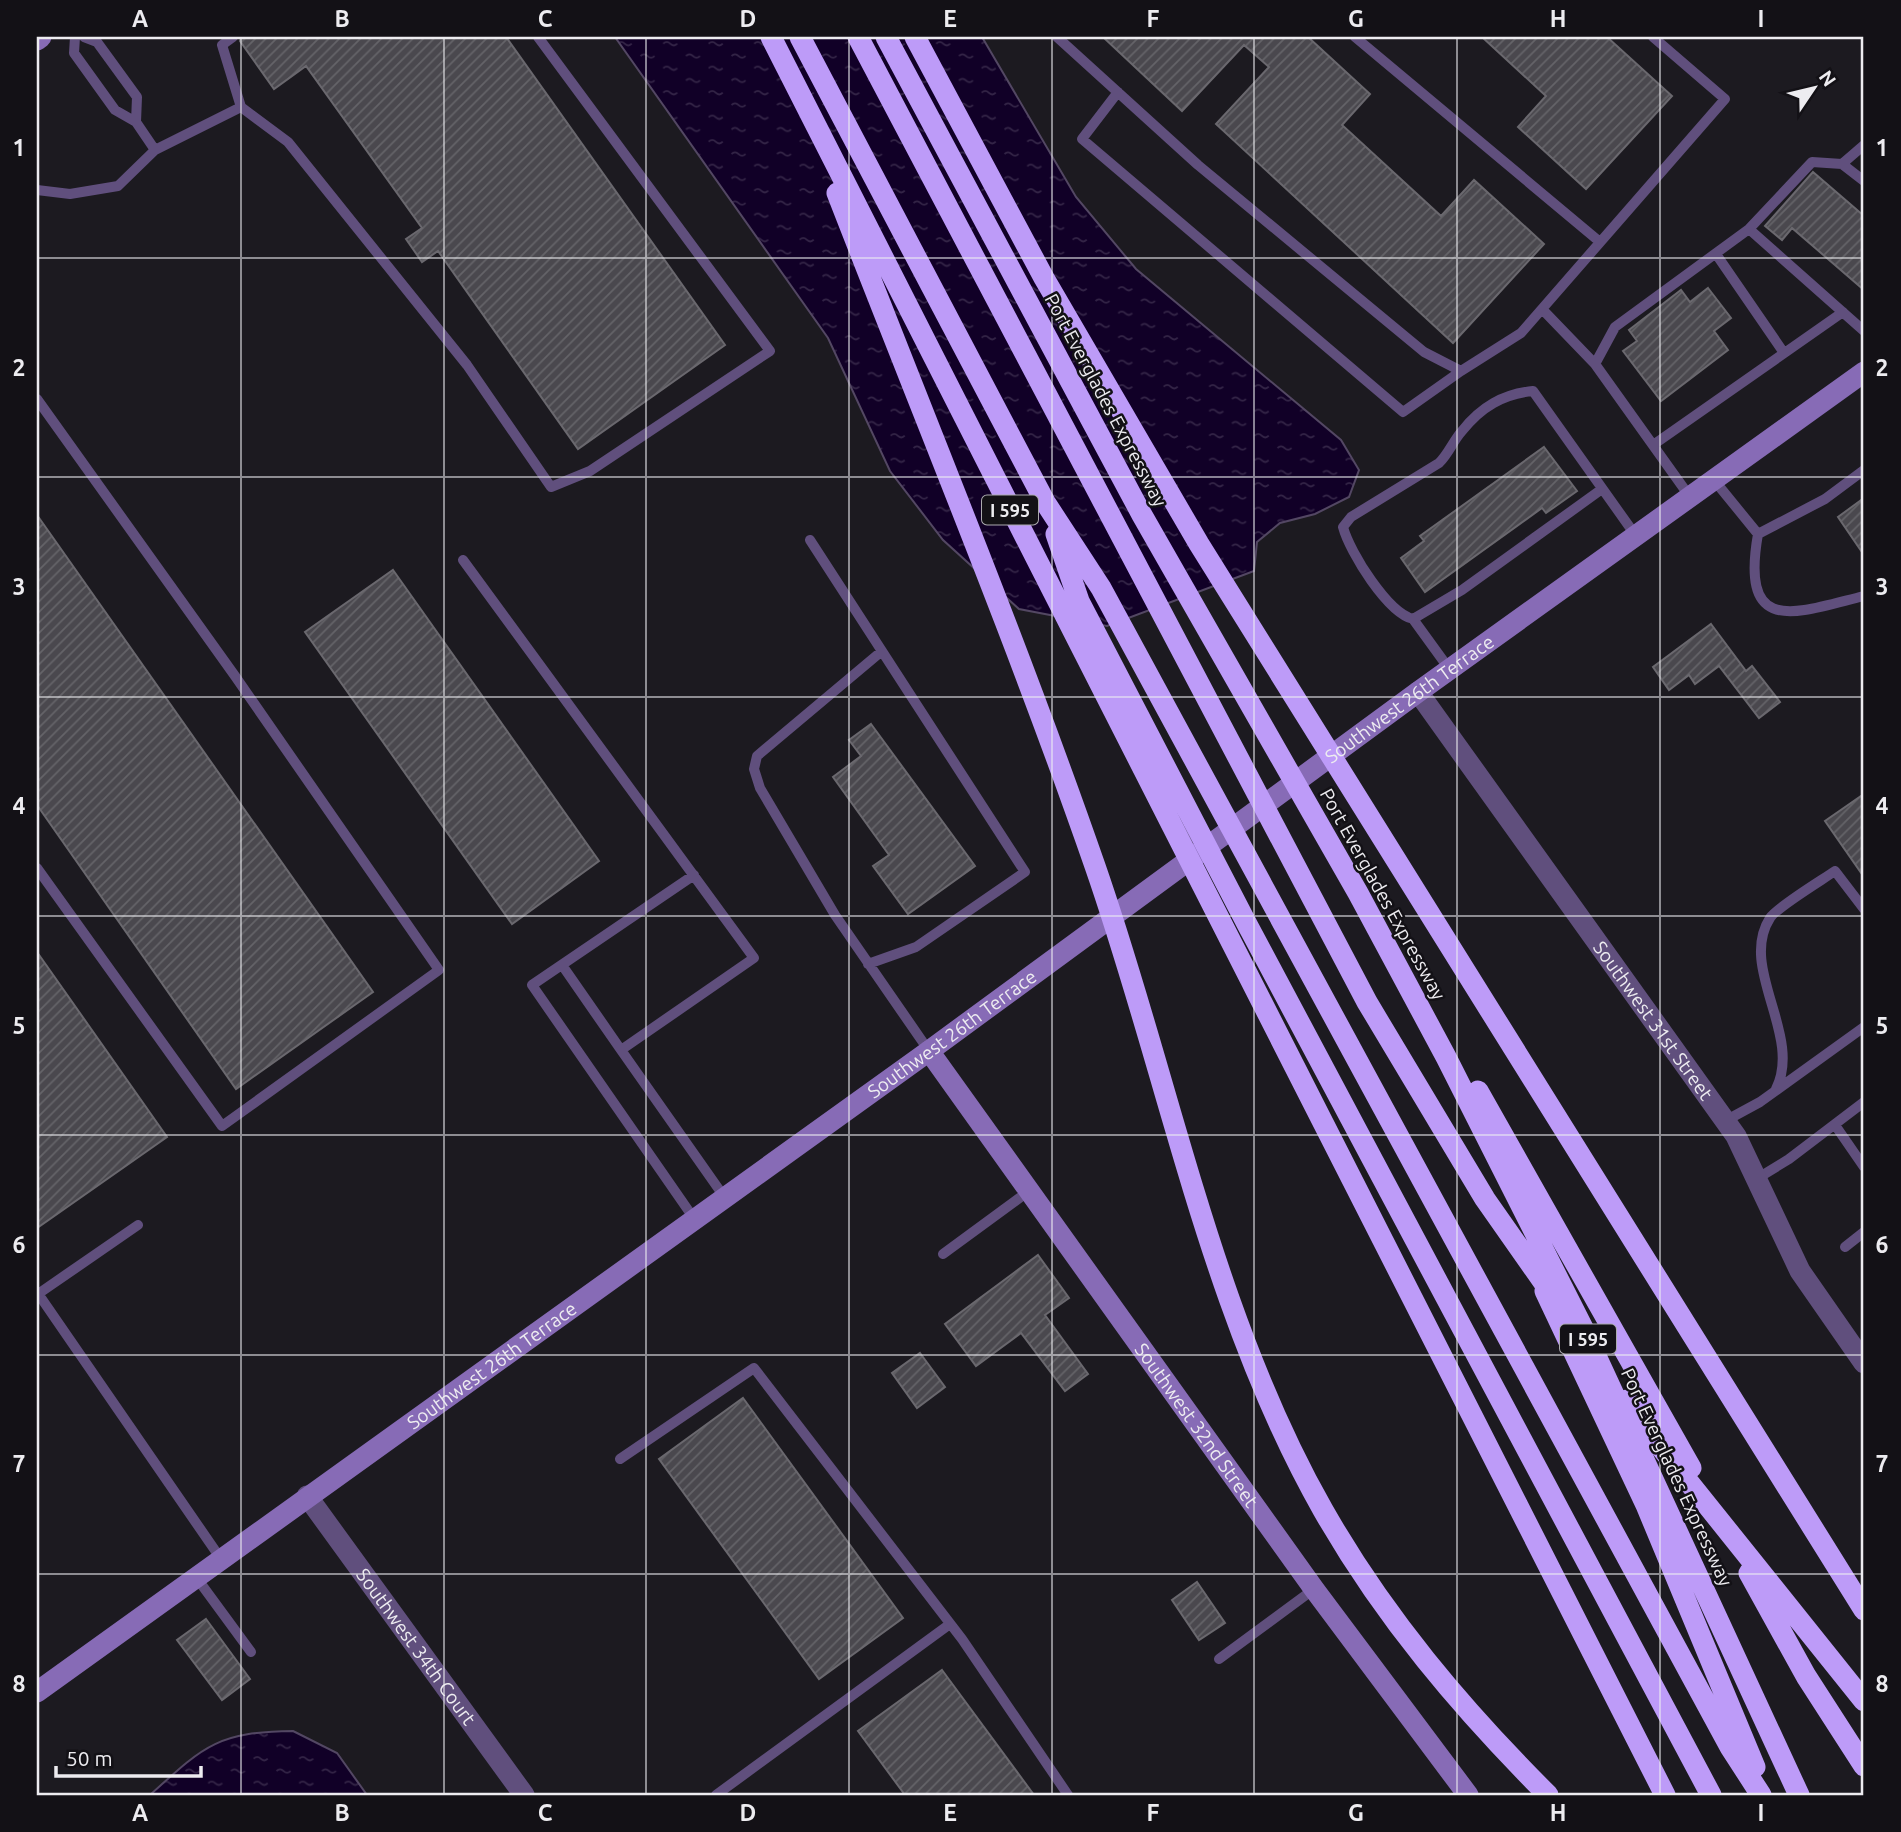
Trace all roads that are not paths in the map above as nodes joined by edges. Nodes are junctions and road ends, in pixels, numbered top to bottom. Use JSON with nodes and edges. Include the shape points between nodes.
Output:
{"nodes":[{"id":1,"x":75,"y":37,"type":"edge"},
{"id":2,"x":84,"y":37,"type":"edge"},
{"id":3,"x":233,"y":37,"type":"edge"},
{"id":4,"x":538,"y":37,"type":"edge"},
{"id":5,"x":771,"y":37,"type":"edge"},
{"id":6,"x":800,"y":37,"type":"edge"},
{"id":7,"x":858,"y":37,"type":"edge"},
{"id":8,"x":886,"y":37,"type":"edge"},
{"id":9,"x":915,"y":37,"type":"edge"},
{"id":10,"x":1057,"y":37,"type":"edge"},
{"id":11,"x":1355,"y":37,"type":"edge"},
{"id":12,"x":1653,"y":37,"type":"edge"},
{"id":13,"x":792,"y":77,"type":"junction"},
{"id":14,"x":1118,"y":92,"type":"junction"},
{"id":15,"x":241,"y":107,"type":"junction"},
{"id":16,"x":136,"y":122,"type":"junction"},
{"id":17,"x":1864,"y":145,"type":"edge"},
{"id":18,"x":155,"y":150,"type":"junction"},
{"id":19,"x":1842,"y":163,"type":"junction"},
{"id":20,"x":1864,"y":181,"type":"edge"},
{"id":21,"x":37,"y":190,"type":"edge"},
{"id":22,"x":1749,"y":229,"type":"junction"},
{"id":23,"x":1600,"y":242,"type":"junction"},
{"id":24,"x":1716,"y":254,"type":"junction"},
{"id":25,"x":1542,"y":309,"type":"junction"},
{"id":26,"x":1843,"y":312,"type":"junction"},
{"id":27,"x":1864,"y":331,"type":"edge"},
{"id":28,"x":1784,"y":353,"type":"junction"},
{"id":29,"x":1595,"y":364,"type":"junction"},
{"id":30,"x":1461,"y":371,"type":"junction"},
{"id":31,"x":1864,"y":372,"type":"edge"},
{"id":32,"x":37,"y":399,"type":"edge"},
{"id":33,"x":1653,"y":445,"type":"junction"},
{"id":34,"x":1864,"y":470,"type":"edge"},
{"id":35,"x":1714,"y":480,"type":"junction"},
{"id":36,"x":1602,"y":489,"type":"junction"},
{"id":37,"x":1690,"y":497,"type":"junction"},
{"id":38,"x":1045,"y":502,"type":"junction"},
{"id":39,"x":1758,"y":534,"type":"junction"},
{"id":40,"x":1636,"y":536,"type":"junction"},
{"id":41,"x":810,"y":540,"type":"dead end"},
{"id":42,"x":463,"y":560,"type":"dead end"},
{"id":43,"x":1864,"y":596,"type":"edge"},
{"id":44,"x":1413,"y":619,"type":"junction"},
{"id":45,"x":882,"y":651,"type":"junction"},
{"id":46,"x":1450,"y":670,"type":"junction"},
{"id":47,"x":1418,"y":692,"type":"junction"},
{"id":48,"x":37,"y":868,"type":"edge"},
{"id":49,"x":694,"y":875,"type":"junction"},
{"id":50,"x":1358,"y":892,"type":"junction"},
{"id":51,"x":1864,"y":909,"type":"edge"},
{"id":52,"x":869,"y":964,"type":"junction"},
{"id":53,"x":562,"y":965,"type":"junction"},
{"id":54,"x":1864,"y":1027,"type":"edge"},
{"id":55,"x":621,"y":1050,"type":"junction"},
{"id":56,"x":929,"y":1051,"type":"junction"},
{"id":57,"x":1446,"y":1057,"type":"junction"},
{"id":58,"x":1776,"y":1089,"type":"junction"},
{"id":59,"x":1864,"y":1102,"type":"edge"},
{"id":60,"x":1725,"y":1121,"type":"junction"},
{"id":61,"x":1835,"y":1125,"type":"junction"},
{"id":62,"x":1864,"y":1167,"type":"edge"},
{"id":63,"x":1758,"y":1178,"type":"junction"},
{"id":64,"x":1029,"y":1191,"type":"junction"},
{"id":65,"x":725,"y":1198,"type":"junction"},
{"id":66,"x":695,"y":1220,"type":"junction"},
{"id":67,"x":138,"y":1225,"type":"dead end"},
{"id":68,"x":1864,"y":1232,"type":"edge"},
{"id":69,"x":1845,"y":1247,"type":"dead end"},
{"id":70,"x":943,"y":1254,"type":"dead end"},
{"id":71,"x":37,"y":1293,"type":"edge"},
{"id":72,"x":1864,"y":1363,"type":"edge"},
{"id":73,"x":620,"y":1459,"type":"dead end"},
{"id":74,"x":307,"y":1496,"type":"junction"},
{"id":75,"x":221,"y":1559,"type":"junction"},
{"id":76,"x":196,"y":1577,"type":"junction"},
{"id":77,"x":1314,"y":1589,"type":"junction"},
{"id":78,"x":1864,"y":1610,"type":"edge"},
{"id":79,"x":950,"y":1624,"type":"junction"},
{"id":80,"x":251,"y":1652,"type":"dead end"},
{"id":81,"x":1219,"y":1658,"type":"dead end"},
{"id":82,"x":37,"y":1692,"type":"edge"},
{"id":83,"x":1864,"y":1701,"type":"edge"},
{"id":84,"x":1864,"y":1766,"type":"edge"},
{"id":85,"x":524,"y":1795,"type":"edge"},
{"id":86,"x":716,"y":1795,"type":"edge"},
{"id":87,"x":1068,"y":1795,"type":"edge"},
{"id":88,"x":1468,"y":1795,"type":"edge"},
{"id":89,"x":1548,"y":1795,"type":"edge"},
{"id":90,"x":1665,"y":1795,"type":"edge"},
{"id":91,"x":1711,"y":1795,"type":"edge"},
{"id":92,"x":1761,"y":1795,"type":"edge"},
{"id":93,"x":1767,"y":1795,"type":"edge"},
{"id":94,"x":1799,"y":1795,"type":"edge"}],
"edges":[{"from":1,"to":16,"type":"lane","via":[[74,53],[81,63],[115,110]]},
{"from":2,"to":16,"type":"lane","via":[[97,41],[137,97]]},
{"from":3,"to":15,"type":"lane","via":[[222,45]]},
{"from":4,"to":15,"type":"lane","via":[[769,351],[590,471],[551,487],[467,365],[288,142]]},
{"from":5,"to":13,"type":"highway","number":"I 595"},
{"from":6,"to":38,"type":"highway"},
{"from":7,"to":83,"type":"highway","via":[[1367,1002],[1478,1188],[1659,1445]]},
{"from":8,"to":50,"type":"highway","name":"Port Everglades Expressway","number":"I 595","via":[[1142,515]]},
{"from":9,"to":78,"type":"highway","via":[[1044,278],[1179,509]]},
{"from":10,"to":14,"type":"lane"},
{"from":11,"to":23,"type":"lane"},
{"from":12,"to":23,"type":"lane","via":[[1725,99]]},
{"from":13,"to":89,"type":"highway","via":[[1046,727],[1102,886],[1221,1272],[1268,1400],[1322,1509],[1383,1608],[1442,1683]]},
{"from":13,"to":90,"type":"highway","number":"I 595","via":[[1228,943]]},
{"from":14,"to":30,"type":"lane","via":[[1198,165],[1424,352]]},
{"from":14,"to":30,"type":"lane","via":[[1082,139],[1403,412]]},
{"from":15,"to":18,"type":"lane"},
{"from":16,"to":18,"type":"lane"},
{"from":17,"to":19,"type":"lane"},
{"from":18,"to":21,"type":"lane","via":[[118,186],[70,194]]},
{"from":19,"to":20,"type":"lane"},
{"from":19,"to":22,"type":"lane","via":[[1812,162]]},
{"from":22,"to":24,"type":"lane"},
{"from":22,"to":26,"type":"lane"},
{"from":23,"to":25,"type":"lane"},
{"from":24,"to":28,"type":"lane"},
{"from":24,"to":29,"type":"lane","via":[[1615,327]]},
{"from":25,"to":29,"type":"lane"},
{"from":25,"to":30,"type":"lane","via":[[1521,333]]},
{"from":26,"to":27,"type":"lane"},
{"from":26,"to":28,"type":"lane"},
{"from":28,"to":33,"type":"lane"},
{"from":29,"to":33,"type":"lane"},
{"from":31,"to":35,"type":"street","name":"Southwest 26th Terrace"},
{"from":32,"to":48,"type":"lane","via":[[439,970],[222,1126]]},
{"from":33,"to":37,"type":"lane"},
{"from":34,"to":39,"type":"lane","via":[[1825,499]]},
{"from":35,"to":37,"type":"street","name":"Southwest 26th Terrace"},
{"from":35,"to":39,"type":"lane"},
{"from":36,"to":40,"type":"lane"},
{"from":36,"to":44,"type":"lane","via":[[1462,590]]},
{"from":36,"to":44,"type":"lane","via":[[1533,391],[1492,402],[1461,432],[1439,463],[1345,522],[1345,536],[1364,568],[1395,611]]},
{"from":37,"to":40,"type":"street","name":"Southwest 26th Terrace"},
{"from":38,"to":91,"type":"highway","via":[[1079,601]]},
{"from":38,"to":92,"type":"highway","via":[[1101,588],[1730,1747]]},
{"from":39,"to":43,"type":"lane","via":[[1753,580],[1765,604],[1779,612],[1796,612]]},
{"from":40,"to":46,"type":"street","name":"Southwest 26th Terrace"},
{"from":41,"to":45,"type":"lane"},
{"from":42,"to":49,"type":"lane"},
{"from":44,"to":46,"type":"lane"},
{"from":45,"to":52,"type":"lane","via":[[757,756],[754,769],[835,915]]},
{"from":45,"to":52,"type":"lane","via":[[1025,872],[916,947]]},
{"from":46,"to":47,"type":"street","name":"Southwest 26th Terrace"},
{"from":47,"to":56,"type":"street","name":"Southwest 26th Terrace"},
{"from":47,"to":60,"type":"street","name":"Southwest 31st Street"},
{"from":49,"to":53,"type":"lane"},
{"from":49,"to":55,"type":"lane","via":[[754,958]]},
{"from":50,"to":57,"type":"highway","name":"Port Everglades Expressway","number":"I 595"},
{"from":50,"to":84,"type":"highway","via":[[1443,1027],[1806,1676]]},
{"from":51,"to":58,"type":"lane","via":[[1835,871],[1770,917],[1759,951],[1784,1055],[1783,1076]]},
{"from":52,"to":56,"type":"lane"},
{"from":53,"to":55,"type":"lane"},
{"from":53,"to":66,"type":"lane","via":[[531,985]]},
{"from":54,"to":58,"type":"lane"},
{"from":55,"to":65,"type":"lane"},
{"from":56,"to":64,"type":"street","name":"Southwest 32nd Street"},
{"from":56,"to":65,"type":"street","name":"Southwest 26th Terrace"},
{"from":57,"to":93,"type":"highway","via":[[1462,1116],[1646,1505]]},
{"from":57,"to":94,"type":"highway","name":"Port Everglades Expressway","number":"I 595","via":[[1584,1330]]},
{"from":58,"to":60,"type":"lane"},
{"from":59,"to":61,"type":"lane"},
{"from":60,"to":63,"type":"street","name":"Southwest 31st Street"},
{"from":61,"to":62,"type":"lane"},
{"from":61,"to":63,"type":"lane"},
{"from":63,"to":72,"type":"street","name":"Southwest 31st Street","via":[[1800,1271]]},
{"from":64,"to":70,"type":"lane"},
{"from":64,"to":77,"type":"street","name":"Southwest 32nd Street"},
{"from":65,"to":66,"type":"street","name":"Southwest 26th Terrace"},
{"from":66,"to":74,"type":"street","name":"Southwest 26th Terrace"},
{"from":67,"to":71,"type":"lane"},
{"from":68,"to":69,"type":"lane"},
{"from":71,"to":75,"type":"lane"},
{"from":73,"to":79,"type":"lane","via":[[754,1368]]},
{"from":74,"to":75,"type":"street","name":"Southwest 26th Terrace"},
{"from":74,"to":85,"type":"street","name":"Southwest 34th Court"},
{"from":75,"to":76,"type":"street","name":"Southwest 26th Terrace"},
{"from":76,"to":80,"type":"lane"},
{"from":76,"to":82,"type":"street","name":"Southwest 26th Terrace"},
{"from":77,"to":81,"type":"lane"},
{"from":77,"to":88,"type":"street","name":"Southwest 32nd Street"},
{"from":79,"to":86,"type":"lane"},
{"from":79,"to":87,"type":"lane"}]}
